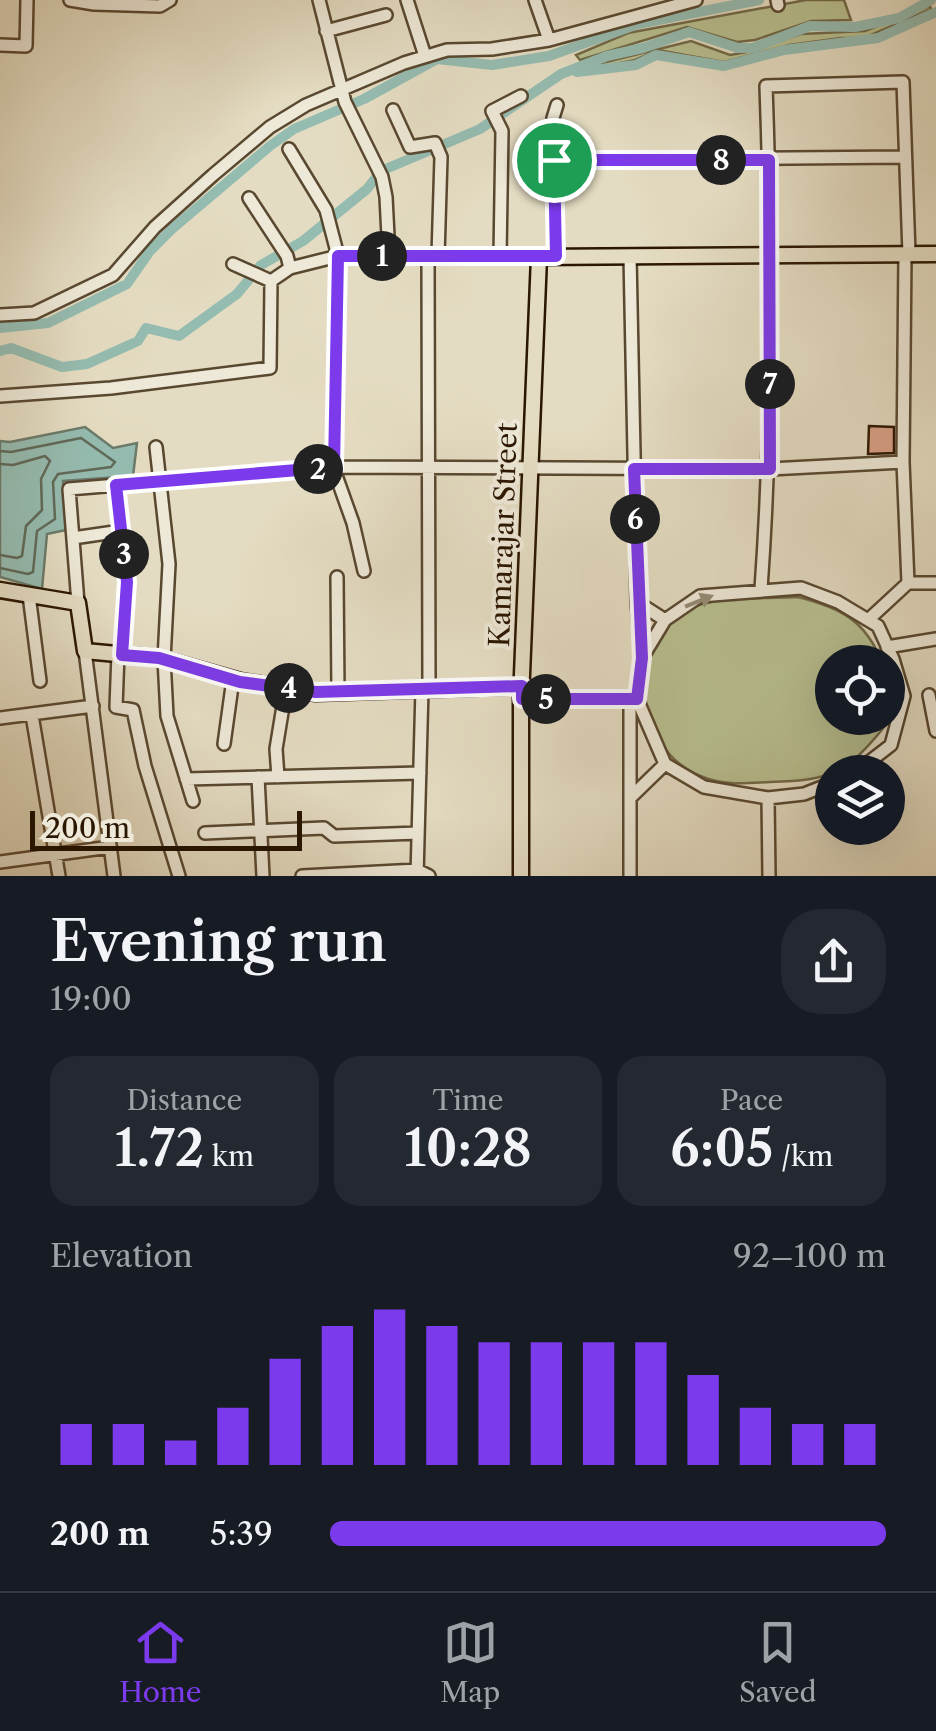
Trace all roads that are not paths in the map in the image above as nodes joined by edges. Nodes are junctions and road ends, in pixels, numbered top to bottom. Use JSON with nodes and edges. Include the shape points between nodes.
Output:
{"nodes":[{"id":1,"x":27,"y":0,"type":"edge"},
{"id":2,"x":70,"y":0,"type":"edge"},
{"id":3,"x":170,"y":0,"type":"edge"},
{"id":4,"x":319,"y":0,"type":"edge"},
{"id":5,"x":407,"y":0,"type":"edge"},
{"id":6,"x":535,"y":0,"type":"edge"},
{"id":7,"x":696,"y":0,"type":"edge"},
{"id":8,"x":94,"y":2,"type":"edge"},
{"id":9,"x":680,"y":2,"type":"edge"},
{"id":10,"x":386,"y":15,"type":"dead end"},
{"id":11,"x":326,"y":31,"type":"junction"},
{"id":12,"x":549,"y":40,"type":"junction"},
{"id":13,"x":0,"y":45,"type":"edge"},
{"id":14,"x":425,"y":56,"type":"junction"},
{"id":15,"x":521,"y":96,"type":"dead end"},
{"id":16,"x":345,"y":102,"type":"junction"},
{"id":17,"x":557,"y":105,"type":"dead end"},
{"id":18,"x":392,"y":110,"type":"dead end"},
{"id":19,"x":289,"y":149,"type":"dead end"},
{"id":20,"x":906,"y":157,"type":"junction"},
{"id":21,"x":554,"y":160,"type":"junction"},
{"id":22,"x":769,"y":160,"type":"junction"},
{"id":23,"x":249,"y":198,"type":"dead end"},
{"id":24,"x":907,"y":254,"type":"junction"},
{"id":25,"x":936,"y":254,"type":"edge"},
{"id":26,"x":770,"y":255,"type":"junction"},
{"id":27,"x":338,"y":256,"type":"junction"},
{"id":28,"x":390,"y":256,"type":"junction"},
{"id":29,"x":433,"y":256,"type":"junction"},
{"id":30,"x":500,"y":256,"type":"junction"},
{"id":31,"x":556,"y":256,"type":"junction"},
{"id":32,"x":630,"y":256,"type":"junction"},
{"id":33,"x":539,"y":257,"type":"junction"},
{"id":34,"x":289,"y":262,"type":"junction"},
{"id":35,"x":239,"y":266,"type":"dead end"},
{"id":36,"x":265,"y":278,"type":"junction"},
{"id":37,"x":0,"y":315,"type":"edge"},
{"id":38,"x":0,"y":396,"type":"edge"},
{"id":39,"x":156,"y":447,"type":"dead end"},
{"id":40,"x":904,"y":462,"type":"junction"},
{"id":41,"x":334,"y":467,"type":"junction"},
{"id":42,"x":431,"y":468,"type":"junction"},
{"id":43,"x":530,"y":469,"type":"junction"},
{"id":44,"x":634,"y":469,"type":"junction"},
{"id":45,"x":770,"y":469,"type":"junction"},
{"id":46,"x":160,"y":482,"type":"junction"},
{"id":47,"x":116,"y":485,"type":"junction"},
{"id":48,"x":122,"y":532,"type":"junction"},
{"id":49,"x":73,"y":538,"type":"junction"},
{"id":50,"x":364,"y":572,"type":"dead end"},
{"id":51,"x":337,"y":577,"type":"dead end"},
{"id":52,"x":908,"y":583,"type":"junction"},
{"id":53,"x":936,"y":583,"type":"edge"},
{"id":54,"x":762,"y":589,"type":"junction"},
{"id":55,"x":0,"y":590,"type":"edge"},
{"id":56,"x":30,"y":595,"type":"junction"},
{"id":57,"x":637,"y":602,"type":"junction"},
{"id":58,"x":78,"y":603,"type":"junction"},
{"id":59,"x":665,"y":620,"type":"junction"},
{"id":60,"x":868,"y":620,"type":"junction"},
{"id":61,"x":936,"y":639,"type":"edge"},
{"id":62,"x":887,"y":645,"type":"edge"},
{"id":63,"x":900,"y":645,"type":"edge"},
{"id":64,"x":85,"y":651,"type":"junction"},
{"id":65,"x":120,"y":654,"type":"junction"},
{"id":66,"x":642,"y":658,"type":"junction"},
{"id":67,"x":164,"y":660,"type":"junction"},
{"id":68,"x":233,"y":679,"type":"junction"},
{"id":69,"x":40,"y":681,"type":"dead end"},
{"id":70,"x":286,"y":688,"type":"junction"},
{"id":71,"x":426,"y":689,"type":"junction"},
{"id":72,"x":338,"y":692,"type":"junction"},
{"id":73,"x":522,"y":693,"type":"junction"},
{"id":74,"x":933,"y":694,"type":"edge"},
{"id":75,"x":905,"y":696,"type":"edge"},
{"id":76,"x":634,"y":699,"type":"junction"},
{"id":77,"x":93,"y":706,"type":"junction"},
{"id":78,"x":32,"y":714,"type":"junction"},
{"id":79,"x":0,"y":718,"type":"edge"},
{"id":80,"x":936,"y":731,"type":"edge"},
{"id":81,"x":894,"y":735,"type":"edge"},
{"id":82,"x":224,"y":744,"type":"dead end"},
{"id":83,"x":878,"y":755,"type":"edge"},
{"id":84,"x":665,"y":764,"type":"junction"},
{"id":85,"x":420,"y":773,"type":"junction"},
{"id":86,"x":258,"y":777,"type":"junction"},
{"id":87,"x":278,"y":777,"type":"junction"},
{"id":88,"x":186,"y":779,"type":"junction"},
{"id":89,"x":815,"y":790,"type":"edge"},
{"id":90,"x":630,"y":798,"type":"junction"},
{"id":91,"x":768,"y":798,"type":"junction"},
{"id":92,"x":193,"y":800,"type":"dead end"},
{"id":93,"x":260,"y":832,"type":"junction"},
{"id":94,"x":205,"y":833,"type":"dead end"},
{"id":95,"x":418,"y":833,"type":"junction"},
{"id":96,"x":110,"y":846,"type":"junction"},
{"id":97,"x":56,"y":853,"type":"junction"},
{"id":98,"x":0,"y":864,"type":"edge"},
{"id":99,"x":421,"y":874,"type":"edge"},
{"id":100,"x":2,"y":876,"type":"edge"},
{"id":101,"x":59,"y":876,"type":"edge"},
{"id":102,"x":114,"y":876,"type":"edge"},
{"id":103,"x":179,"y":876,"type":"edge"},
{"id":104,"x":262,"y":876,"type":"edge"},
{"id":105,"x":302,"y":876,"type":"edge"},
{"id":106,"x":522,"y":876,"type":"edge"},
{"id":107,"x":630,"y":876,"type":"edge"},
{"id":108,"x":769,"y":876,"type":"edge"}],
"edges":[{"from":1,"to":13,"type":"street","via":[[26,46]]},
{"from":2,"to":8,"type":"street"},
{"from":3,"to":8,"type":"street","via":[[160,6]]},
{"from":4,"to":11,"type":"street"},
{"from":5,"to":14,"type":"street"},
{"from":6,"to":12,"type":"street"},
{"from":7,"to":9,"type":"street"},
{"from":9,"to":12,"type":"street"},
{"from":10,"to":11,"type":"street"},
{"from":11,"to":16,"type":"street"},
{"from":12,"to":14,"type":"street"},
{"from":14,"to":16,"type":"street"},
{"from":15,"to":30,"type":"street","via":[[492,111],[498,120]]},
{"from":16,"to":28,"type":"street","via":[[382,177]]},
{"from":16,"to":37,"type":"street","via":[[270,127],[155,227],[114,275],[34,313]]},
{"from":17,"to":21,"type":"street"},
{"from":18,"to":29,"type":"street","via":[[410,147],[434,143],[441,158]]},
{"from":19,"to":27,"type":"street","via":[[326,210]]},
{"from":20,"to":22,"type":"street"},
{"from":20,"to":22,"type":"street","via":[[903,82],[766,86]]},
{"from":20,"to":24,"type":"street"},
{"from":21,"to":22,"type":"street"},
{"from":21,"to":31,"type":"street"},
{"from":22,"to":26,"type":"street"},
{"from":23,"to":34,"type":"street"},
{"from":24,"to":25,"type":"main road"},
{"from":24,"to":26,"type":"main road"},
{"from":24,"to":40,"type":"street"},
{"from":26,"to":32,"type":"main road"},
{"from":26,"to":45,"type":"street"},
{"from":27,"to":28,"type":"street"},
{"from":27,"to":34,"type":"street"},
{"from":27,"to":41,"type":"street"},
{"from":28,"to":29,"type":"street"},
{"from":29,"to":30,"type":"street"},
{"from":29,"to":42,"type":"street"},
{"from":30,"to":33,"type":"street"},
{"from":31,"to":32,"type":"main road"},
{"from":31,"to":33,"type":"main road"},
{"from":32,"to":44,"type":"street"},
{"from":33,"to":43,"type":"main road","name":"Kamarajar Street"},
{"from":34,"to":36,"type":"street"},
{"from":35,"to":36,"type":"street"},
{"from":36,"to":38,"type":"street","via":[[270,368]]},
{"from":39,"to":46,"type":"street"},
{"from":40,"to":45,"type":"street"},
{"from":40,"to":52,"type":"street"},
{"from":41,"to":42,"type":"street"},
{"from":41,"to":46,"type":"street"},
{"from":41,"to":50,"type":"street"},
{"from":42,"to":43,"type":"street"},
{"from":42,"to":71,"type":"street"},
{"from":43,"to":44,"type":"street"},
{"from":43,"to":73,"type":"main road","name":"Kamarajar Street"},
{"from":44,"to":45,"type":"street"},
{"from":44,"to":57,"type":"street"},
{"from":45,"to":54,"type":"street"},
{"from":46,"to":47,"type":"street"},
{"from":46,"to":67,"type":"street","via":[[169,564]]},
{"from":47,"to":48,"type":"street"},
{"from":47,"to":49,"type":"street","via":[[69,489]]},
{"from":48,"to":49,"type":"street"},
{"from":48,"to":65,"type":"street","via":[[127,582]]},
{"from":49,"to":58,"type":"street"},
{"from":51,"to":72,"type":"street"},
{"from":52,"to":53,"type":"street"},
{"from":52,"to":60,"type":"street"},
{"from":59,"to":54,"type":"street","one_way":true,"via":[[700,596]]},
{"from":54,"to":60,"type":"street","via":[[802,588]]},
{"from":55,"to":56,"type":"main road"},
{"from":56,"to":58,"type":"main road"},
{"from":56,"to":69,"type":"street"},
{"from":57,"to":59,"type":"street"},
{"from":57,"to":66,"type":"street"},
{"from":58,"to":64,"type":"main road"},
{"from":59,"to":66,"type":"street"},
{"from":60,"to":62,"type":"street"},
{"from":61,"to":63,"type":"street"},
{"from":64,"to":65,"type":"main road"},
{"from":64,"to":77,"type":"street"},
{"from":65,"to":67,"type":"main road"},
{"from":65,"to":103,"type":"street","via":[[116,707],[132,710]]},
{"from":66,"to":76,"type":"street"},
{"from":67,"to":68,"type":"main road"},
{"from":67,"to":88,"type":"street","via":[[168,716]]},
{"from":68,"to":70,"type":"main road"},
{"from":68,"to":82,"type":"street"},
{"from":70,"to":72,"type":"main road"},
{"from":70,"to":87,"type":"street"},
{"from":71,"to":72,"type":"main road"},
{"from":71,"to":73,"type":"main road"},
{"from":71,"to":85,"type":"street"},
{"from":73,"to":76,"type":"street"},
{"from":73,"to":106,"type":"main road","name":"Kamarajar Street"},
{"from":74,"to":75,"type":"street"},
{"from":74,"to":80,"type":"street"},
{"from":76,"to":84,"type":"street"},
{"from":76,"to":90,"type":"street"},
{"from":77,"to":78,"type":"street"},
{"from":77,"to":96,"type":"street"},
{"from":78,"to":79,"type":"street"},
{"from":78,"to":97,"type":"street"},
{"from":81,"to":83,"type":"street"},
{"from":84,"to":90,"type":"street"},
{"from":84,"to":91,"type":"street","via":[[704,787]]},
{"from":85,"to":87,"type":"street"},
{"from":85,"to":95,"type":"street"},
{"from":86,"to":87,"type":"street"},
{"from":86,"to":88,"type":"street"},
{"from":86,"to":93,"type":"street"},
{"from":88,"to":92,"type":"street"},
{"from":89,"to":91,"type":"street"},
{"from":90,"to":107,"type":"street"},
{"from":91,"to":108,"type":"street"},
{"from":93,"to":94,"type":"street"},
{"from":93,"to":95,"type":"street"},
{"from":93,"to":104,"type":"street"},
{"from":95,"to":99,"type":"street"},
{"from":96,"to":97,"type":"street"},
{"from":96,"to":102,"type":"street"},
{"from":97,"to":98,"type":"street"},
{"from":97,"to":101,"type":"street"},
{"from":98,"to":100,"type":"street"},
{"from":99,"to":105,"type":"street"}]}
